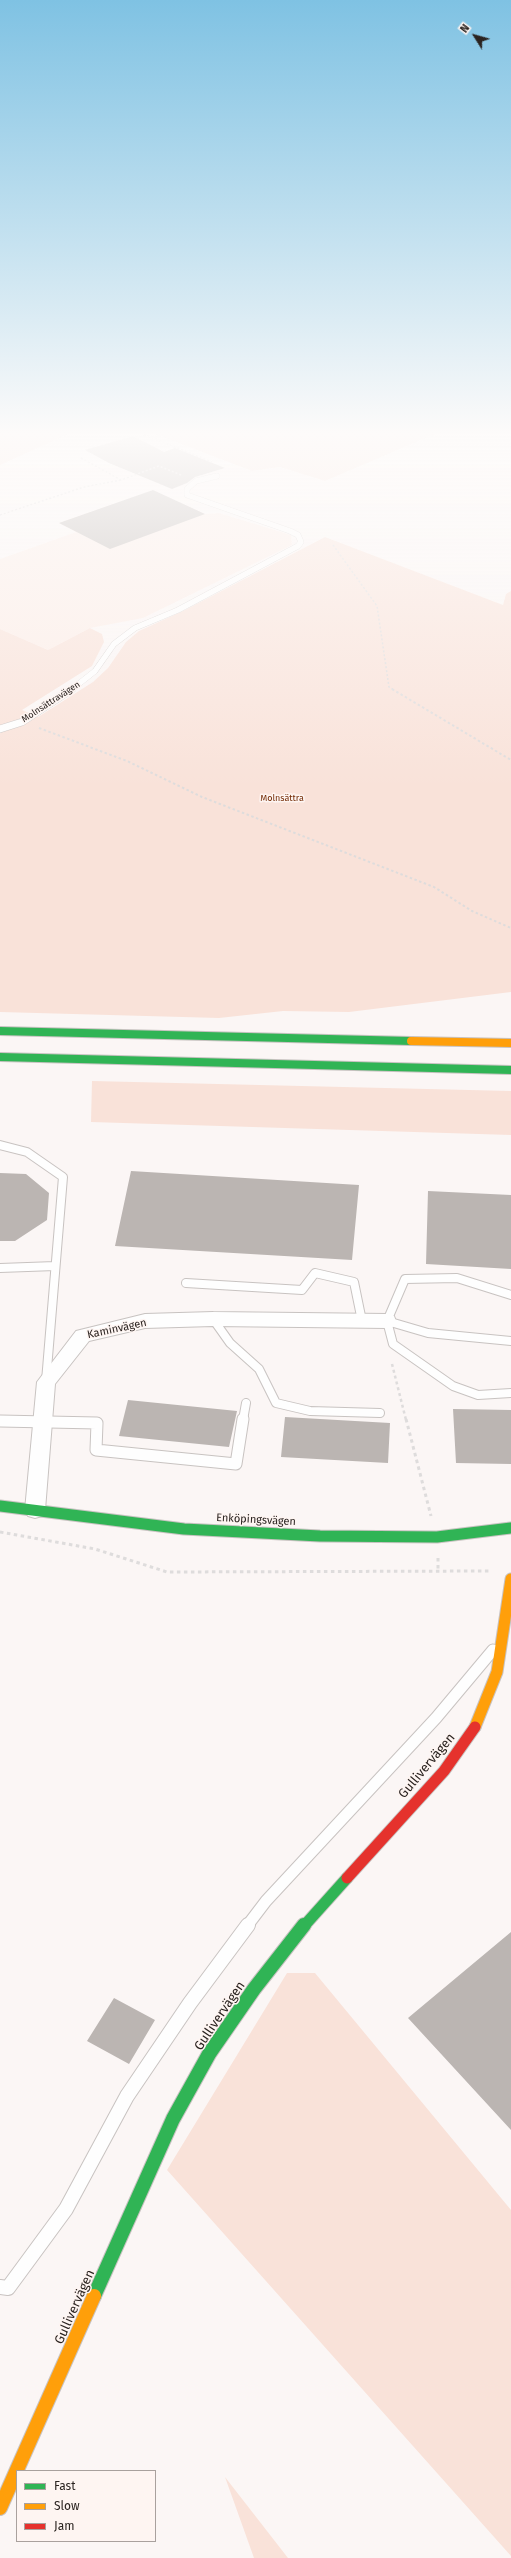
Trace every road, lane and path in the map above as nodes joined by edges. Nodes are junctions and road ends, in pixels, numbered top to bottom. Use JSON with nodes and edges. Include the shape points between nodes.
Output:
{"nodes":[{"id":1,"x":292,"y":549,"type":"edge"},
{"id":2,"x":336,"y":549,"type":"edge"},
{"id":3,"x":22,"y":722,"type":"junction"},
{"id":4,"x":0,"y":729,"type":"edge"},
{"id":5,"x":511,"y":760,"type":"edge"},
{"id":6,"x":511,"y":928,"type":"edge"},
{"id":7,"x":0,"y":1031,"type":"edge"},
{"id":8,"x":511,"y":1044,"type":"edge"},
{"id":9,"x":0,"y":1057,"type":"edge"},
{"id":10,"x":511,"y":1070,"type":"edge"},
{"id":11,"x":0,"y":1145,"type":"edge"},
{"id":12,"x":55,"y":1266,"type":"junction"},
{"id":13,"x":0,"y":1268,"type":"edge"},
{"id":14,"x":186,"y":1282,"type":"dead end"},
{"id":15,"x":511,"y":1295,"type":"edge"},
{"id":16,"x":214,"y":1319,"type":"junction"},
{"id":17,"x":362,"y":1321,"type":"junction"},
{"id":18,"x":387,"y":1321,"type":"junction"},
{"id":19,"x":511,"y":1341,"type":"edge"},
{"id":20,"x":391,"y":1358,"type":"dead end"},
{"id":21,"x":46,"y":1382,"type":"junction"},
{"id":22,"x":511,"y":1393,"type":"edge"},
{"id":23,"x":246,"y":1403,"type":"dead end"},
{"id":24,"x":380,"y":1413,"type":"dead end"},
{"id":25,"x":0,"y":1420,"type":"edge"},
{"id":26,"x":42,"y":1420,"type":"junction"},
{"id":27,"x":0,"y":1506,"type":"edge"},
{"id":28,"x":35,"y":1510,"type":"junction"},
{"id":29,"x":431,"y":1515,"type":"dead end"},
{"id":30,"x":511,"y":1528,"type":"edge"},
{"id":31,"x":0,"y":1532,"type":"edge"},
{"id":32,"x":497,"y":1571,"type":"dead end"},
{"id":33,"x":511,"y":1579,"type":"edge"},
{"id":34,"x":501,"y":1640,"type":"junction"},
{"id":35,"x":0,"y":2287,"type":"edge"},
{"id":36,"x":17,"y":2470,"type":"edge"},
{"id":37,"x":16,"y":2472,"type":"edge"},
{"id":38,"x":0,"y":2508,"type":"edge"}],
"edges":[{"from":1,"to":3,"type":"lane","name":"Molnsättravägen","via":[[178,610],[135,628],[114,644],[95,671],[70,691]]},
{"from":2,"to":5,"type":"path","via":[[377,606],[389,687]]},
{"from":3,"to":4,"type":"lane","name":"Molnsättravägen"},
{"from":3,"to":6,"type":"path","via":[[127,761],[202,797],[434,887],[472,911]]},
{"from":7,"to":8,"type":"main road"},
{"from":9,"to":10,"type":"main road"},
{"from":11,"to":12,"type":"lane","via":[[27,1152],[64,1177]]},
{"from":12,"to":13,"type":"lane"},
{"from":12,"to":21,"type":"lane"},
{"from":14,"to":17,"type":"lane","via":[[302,1290],[315,1273],[354,1282]]},
{"from":15,"to":18,"type":"lane","via":[[457,1278],[405,1279]]},
{"from":16,"to":17,"type":"street","name":"Kaminvägen"},
{"from":16,"to":21,"type":"street","name":"Kaminvägen","via":[[145,1322],[83,1336]]},
{"from":16,"to":24,"type":"lane","via":[[230,1343],[259,1369],[276,1403],[310,1411]]},
{"from":17,"to":18,"type":"street","name":"Kaminvägen"},
{"from":18,"to":19,"type":"lane","via":[[428,1333]]},
{"from":18,"to":22,"type":"lane","via":[[393,1344],[452,1386],[478,1395]]},
{"from":20,"to":29,"type":"path"},
{"from":21,"to":26,"type":"street"},
{"from":23,"to":26,"type":"lane","via":[[236,1464],[96,1450],[97,1423]]},
{"from":25,"to":26,"type":"lane"},
{"from":26,"to":28,"type":"street"},
{"from":27,"to":28,"type":"main road","name":"Enköpingsvägen"},
{"from":28,"to":30,"type":"main road","name":"Enköpingsvägen","via":[[184,1529],[320,1536],[437,1537]]},
{"from":31,"to":32,"type":"path","via":[[95,1548],[167,1572]]},
{"from":33,"to":34,"type":"main road","name":"Gullivervägen"},
{"from":34,"to":35,"type":"lane","via":[[436,1718],[266,1901],[190,2002],[127,2096],[66,2209],[8,2288]]},
{"from":34,"to":36,"type":"main road","name":"Gullivervägen","via":[[497,1672],[474,1729],[444,1771],[310,1918],[254,1989],[209,2054],[173,2119]]},
{"from":37,"to":38,"type":"main road","name":"Gullivervägen"}]}
